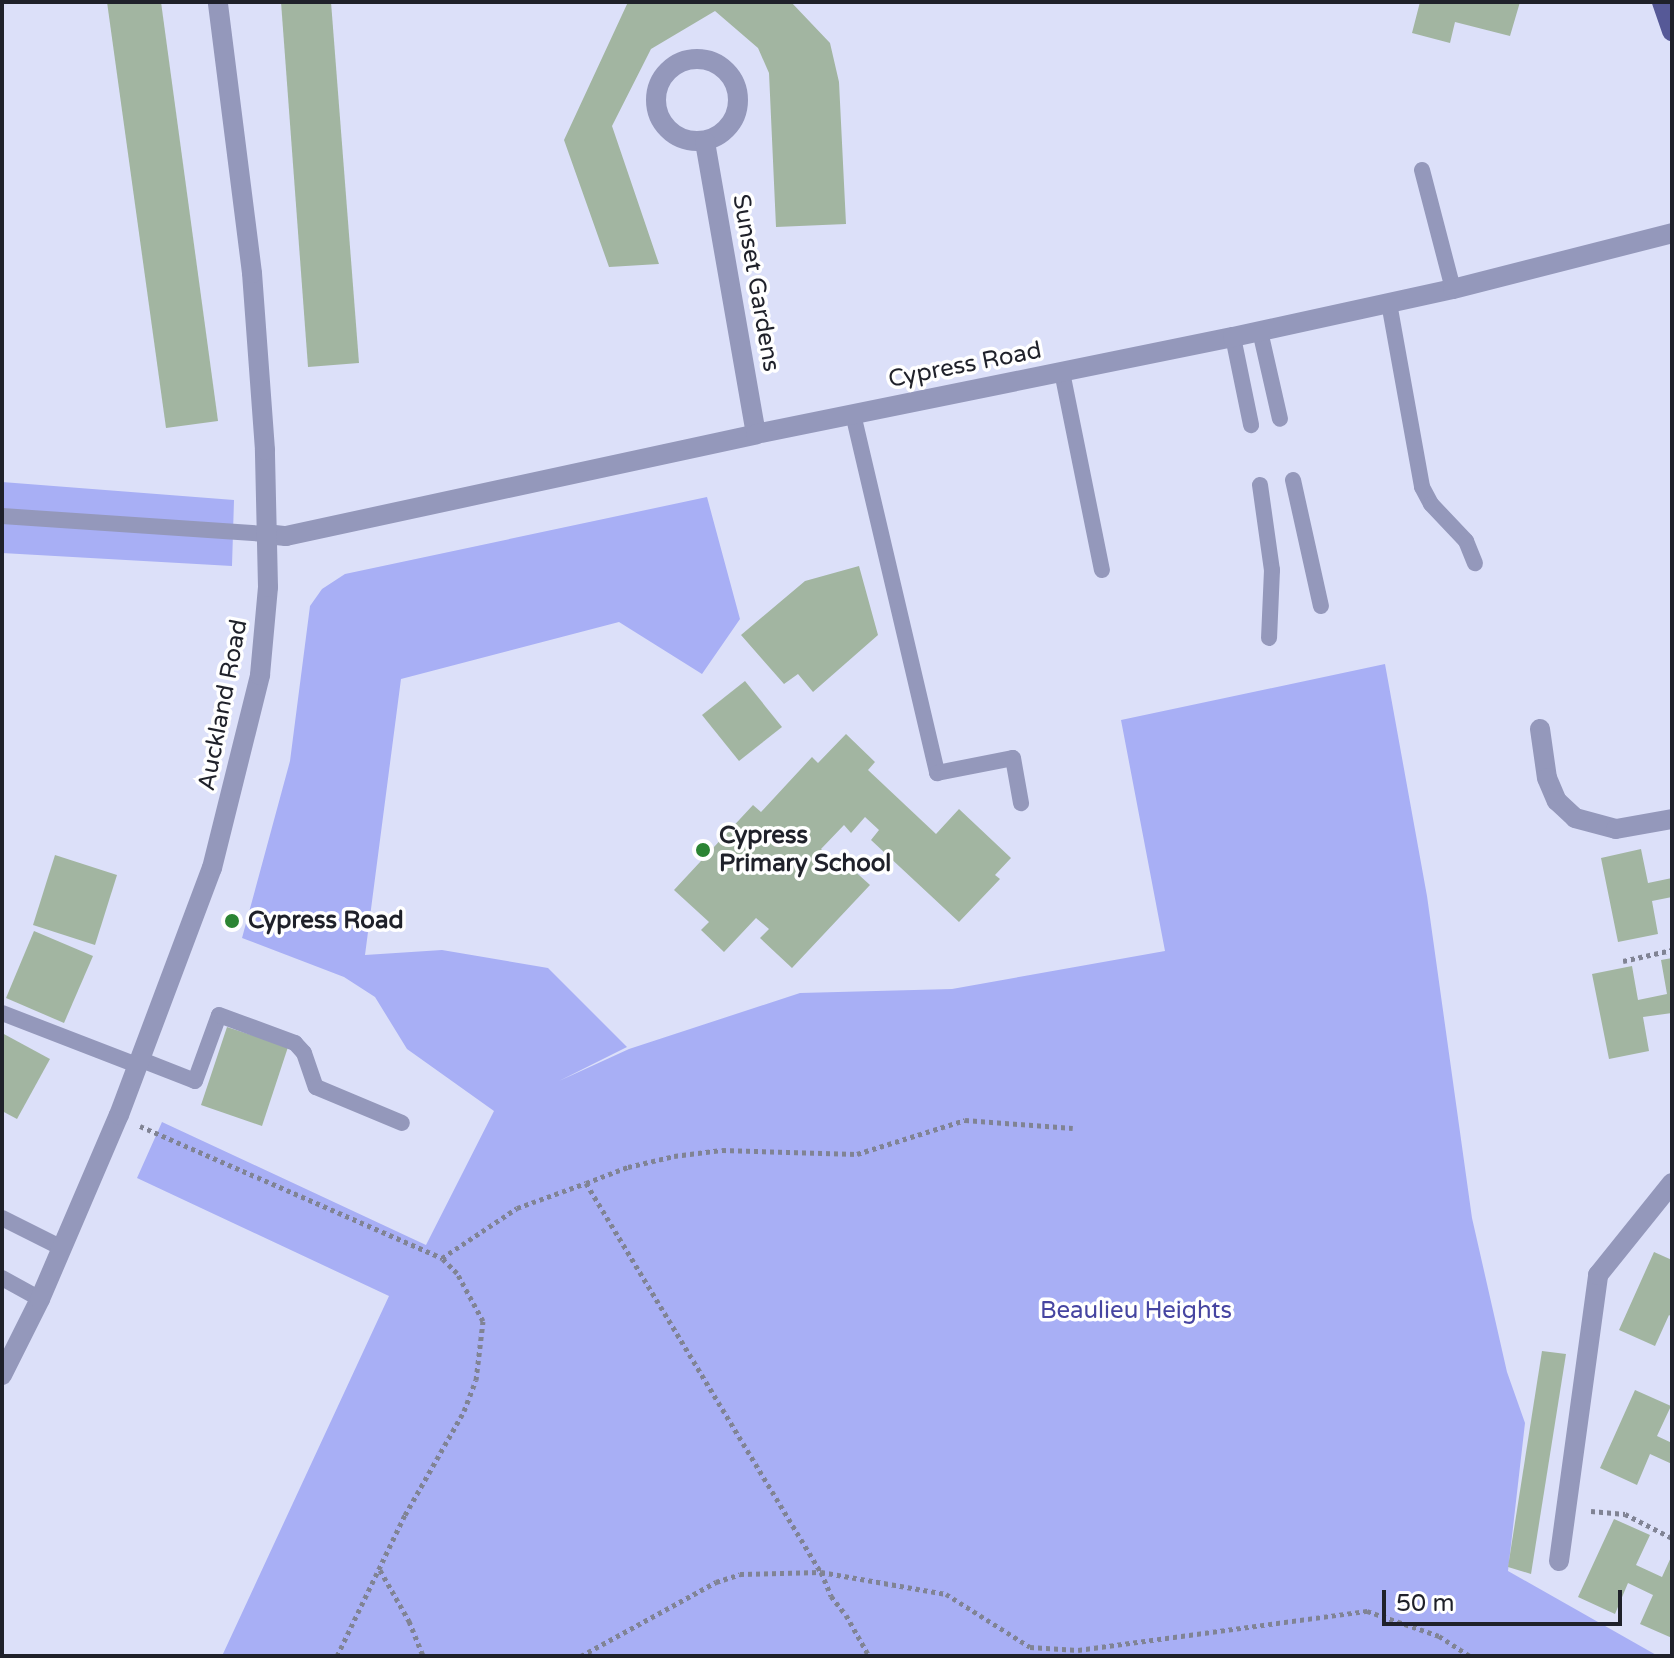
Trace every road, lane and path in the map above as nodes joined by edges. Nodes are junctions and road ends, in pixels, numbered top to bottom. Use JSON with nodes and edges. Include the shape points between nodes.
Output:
{"nodes":[{"id":1,"x":218,"y":2,"type":"edge"},
{"id":2,"x":1662,"y":2,"type":"edge"},
{"id":3,"x":1672,"y":31,"type":"edge"},
{"id":4,"x":705,"y":142,"type":"junction"},
{"id":5,"x":1422,"y":170,"type":"dead end"},
{"id":6,"x":1672,"y":233,"type":"edge"},
{"id":7,"x":1453,"y":289,"type":"junction"},
{"id":8,"x":1389,"y":303,"type":"junction"},
{"id":9,"x":1260,"y":331,"type":"junction"},
{"id":10,"x":1233,"y":337,"type":"junction"},
{"id":11,"x":1062,"y":372,"type":"junction"},
{"id":12,"x":853,"y":414,"type":"junction"},
{"id":13,"x":1280,"y":419,"type":"dead end"},
{"id":14,"x":1251,"y":425,"type":"dead end"},
{"id":15,"x":756,"y":434,"type":"junction"},
{"id":16,"x":1293,"y":480,"type":"dead end"},
{"id":17,"x":1260,"y":485,"type":"dead end"},
{"id":18,"x":2,"y":516,"type":"edge"},
{"id":19,"x":266,"y":534,"type":"junction"},
{"id":20,"x":1475,"y":563,"type":"dead end"},
{"id":21,"x":1102,"y":570,"type":"dead end"},
{"id":22,"x":1321,"y":606,"type":"dead end"},
{"id":23,"x":1269,"y":638,"type":"dead end"},
{"id":24,"x":1540,"y":729,"type":"dead end"},
{"id":25,"x":1021,"y":803,"type":"dead end"},
{"id":26,"x":1672,"y":819,"type":"edge"},
{"id":27,"x":1672,"y":950,"type":"edge"},
{"id":28,"x":1623,"y":961,"type":"dead end"},
{"id":29,"x":2,"y":1013,"type":"edge"},
{"id":30,"x":138,"y":1062,"type":"junction"},
{"id":31,"x":119,"y":1115,"type":"junction"},
{"id":32,"x":402,"y":1123,"type":"dead end"},
{"id":33,"x":1073,"y":1128,"type":"dead end"},
{"id":34,"x":586,"y":1183,"type":"junction"},
{"id":35,"x":1672,"y":1183,"type":"edge"},
{"id":36,"x":2,"y":1218,"type":"edge"},
{"id":37,"x":62,"y":1248,"type":"junction"},
{"id":38,"x":442,"y":1258,"type":"junction"},
{"id":39,"x":2,"y":1278,"type":"edge"},
{"id":40,"x":40,"y":1299,"type":"junction"},
{"id":41,"x":2,"y":1375,"type":"edge"},
{"id":42,"x":1567,"y":1508,"type":"junction"},
{"id":43,"x":1672,"y":1538,"type":"edge"},
{"id":44,"x":1559,"y":1561,"type":"dead end"},
{"id":45,"x":380,"y":1570,"type":"junction"},
{"id":46,"x":821,"y":1572,"type":"junction"},
{"id":47,"x":1030,"y":1647,"type":"junction"},
{"id":48,"x":337,"y":1656,"type":"edge"},
{"id":49,"x":423,"y":1656,"type":"edge"},
{"id":50,"x":581,"y":1656,"type":"edge"},
{"id":51,"x":869,"y":1656,"type":"edge"},
{"id":52,"x":1028,"y":1656,"type":"edge"},
{"id":53,"x":1470,"y":1656,"type":"edge"}],
"edges":[{"from":1,"to":19,"type":"street","name":"Auckland Road","via":[[252,273]]},
{"from":2,"to":3,"type":"main road"},
{"from":4,"to":4,"type":"street","via":[[678,138],[656,113],[659,81],[684,59],[716,62],[738,87],[735,120]]},
{"from":4,"to":15,"type":"street","name":"Sunset Gardens"},
{"from":5,"to":7,"type":"lane"},
{"from":6,"to":7,"type":"street","name":"Cypress Road"},
{"from":7,"to":8,"type":"street","name":"Cypress Road"},
{"from":8,"to":9,"type":"street","name":"Cypress Road"},
{"from":8,"to":20,"type":"lane","via":[[1422,487],[1466,541]]},
{"from":9,"to":10,"type":"street","name":"Cypress Road"},
{"from":9,"to":13,"type":"lane"},
{"from":10,"to":11,"type":"street","name":"Cypress Road"},
{"from":10,"to":14,"type":"lane"},
{"from":11,"to":12,"type":"street","name":"Cypress Road"},
{"from":11,"to":21,"type":"lane"},
{"from":12,"to":15,"type":"street","name":"Cypress Road"},
{"from":12,"to":25,"type":"lane","via":[[937,773],[1013,758]]},
{"from":15,"to":19,"type":"street","name":"Cypress Road","via":[[286,536]]},
{"from":16,"to":22,"type":"lane"},
{"from":17,"to":23,"type":"lane","via":[[1272,570]]},
{"from":18,"to":19,"type":"lane"},
{"from":19,"to":30,"type":"street","name":"Auckland Road","via":[[266,637],[234,790],[212,868]]},
{"from":24,"to":26,"type":"street","via":[[1547,778],[1557,801],[1575,818],[1616,829]]},
{"from":27,"to":28,"type":"path"},
{"from":29,"to":30,"type":"lane"},
{"from":30,"to":31,"type":"street","name":"Auckland Road"},
{"from":30,"to":32,"type":"lane","via":[[195,1081],[219,1015],[295,1043],[316,1087]]},
{"from":31,"to":37,"type":"street","name":"Auckland Road"},
{"from":31,"to":38,"type":"path"},
{"from":33,"to":34,"type":"path","via":[[965,1120],[857,1154],[722,1150],[628,1167]]},
{"from":34,"to":38,"type":"path","via":[[517,1208]]},
{"from":34,"to":46,"type":"path"},
{"from":35,"to":42,"type":"street","via":[[1598,1275]]},
{"from":36,"to":37,"type":"lane"},
{"from":37,"to":40,"type":"street","name":"Auckland Road"},
{"from":38,"to":45,"type":"path","via":[[463,1282],[483,1321],[476,1380]]},
{"from":39,"to":40,"type":"lane"},
{"from":40,"to":41,"type":"street","name":"Auckland Road"},
{"from":42,"to":43,"type":"path","via":[[1625,1514]]},
{"from":42,"to":44,"type":"street"},
{"from":45,"to":48,"type":"path"},
{"from":45,"to":49,"type":"path"},
{"from":46,"to":47,"type":"path","via":[[946,1594]]},
{"from":46,"to":50,"type":"path","via":[[740,1574],[716,1582]]},
{"from":46,"to":51,"type":"path"},
{"from":47,"to":52,"type":"path"},
{"from":47,"to":53,"type":"path","via":[[1078,1650],[1367,1611],[1439,1636]]}]}
